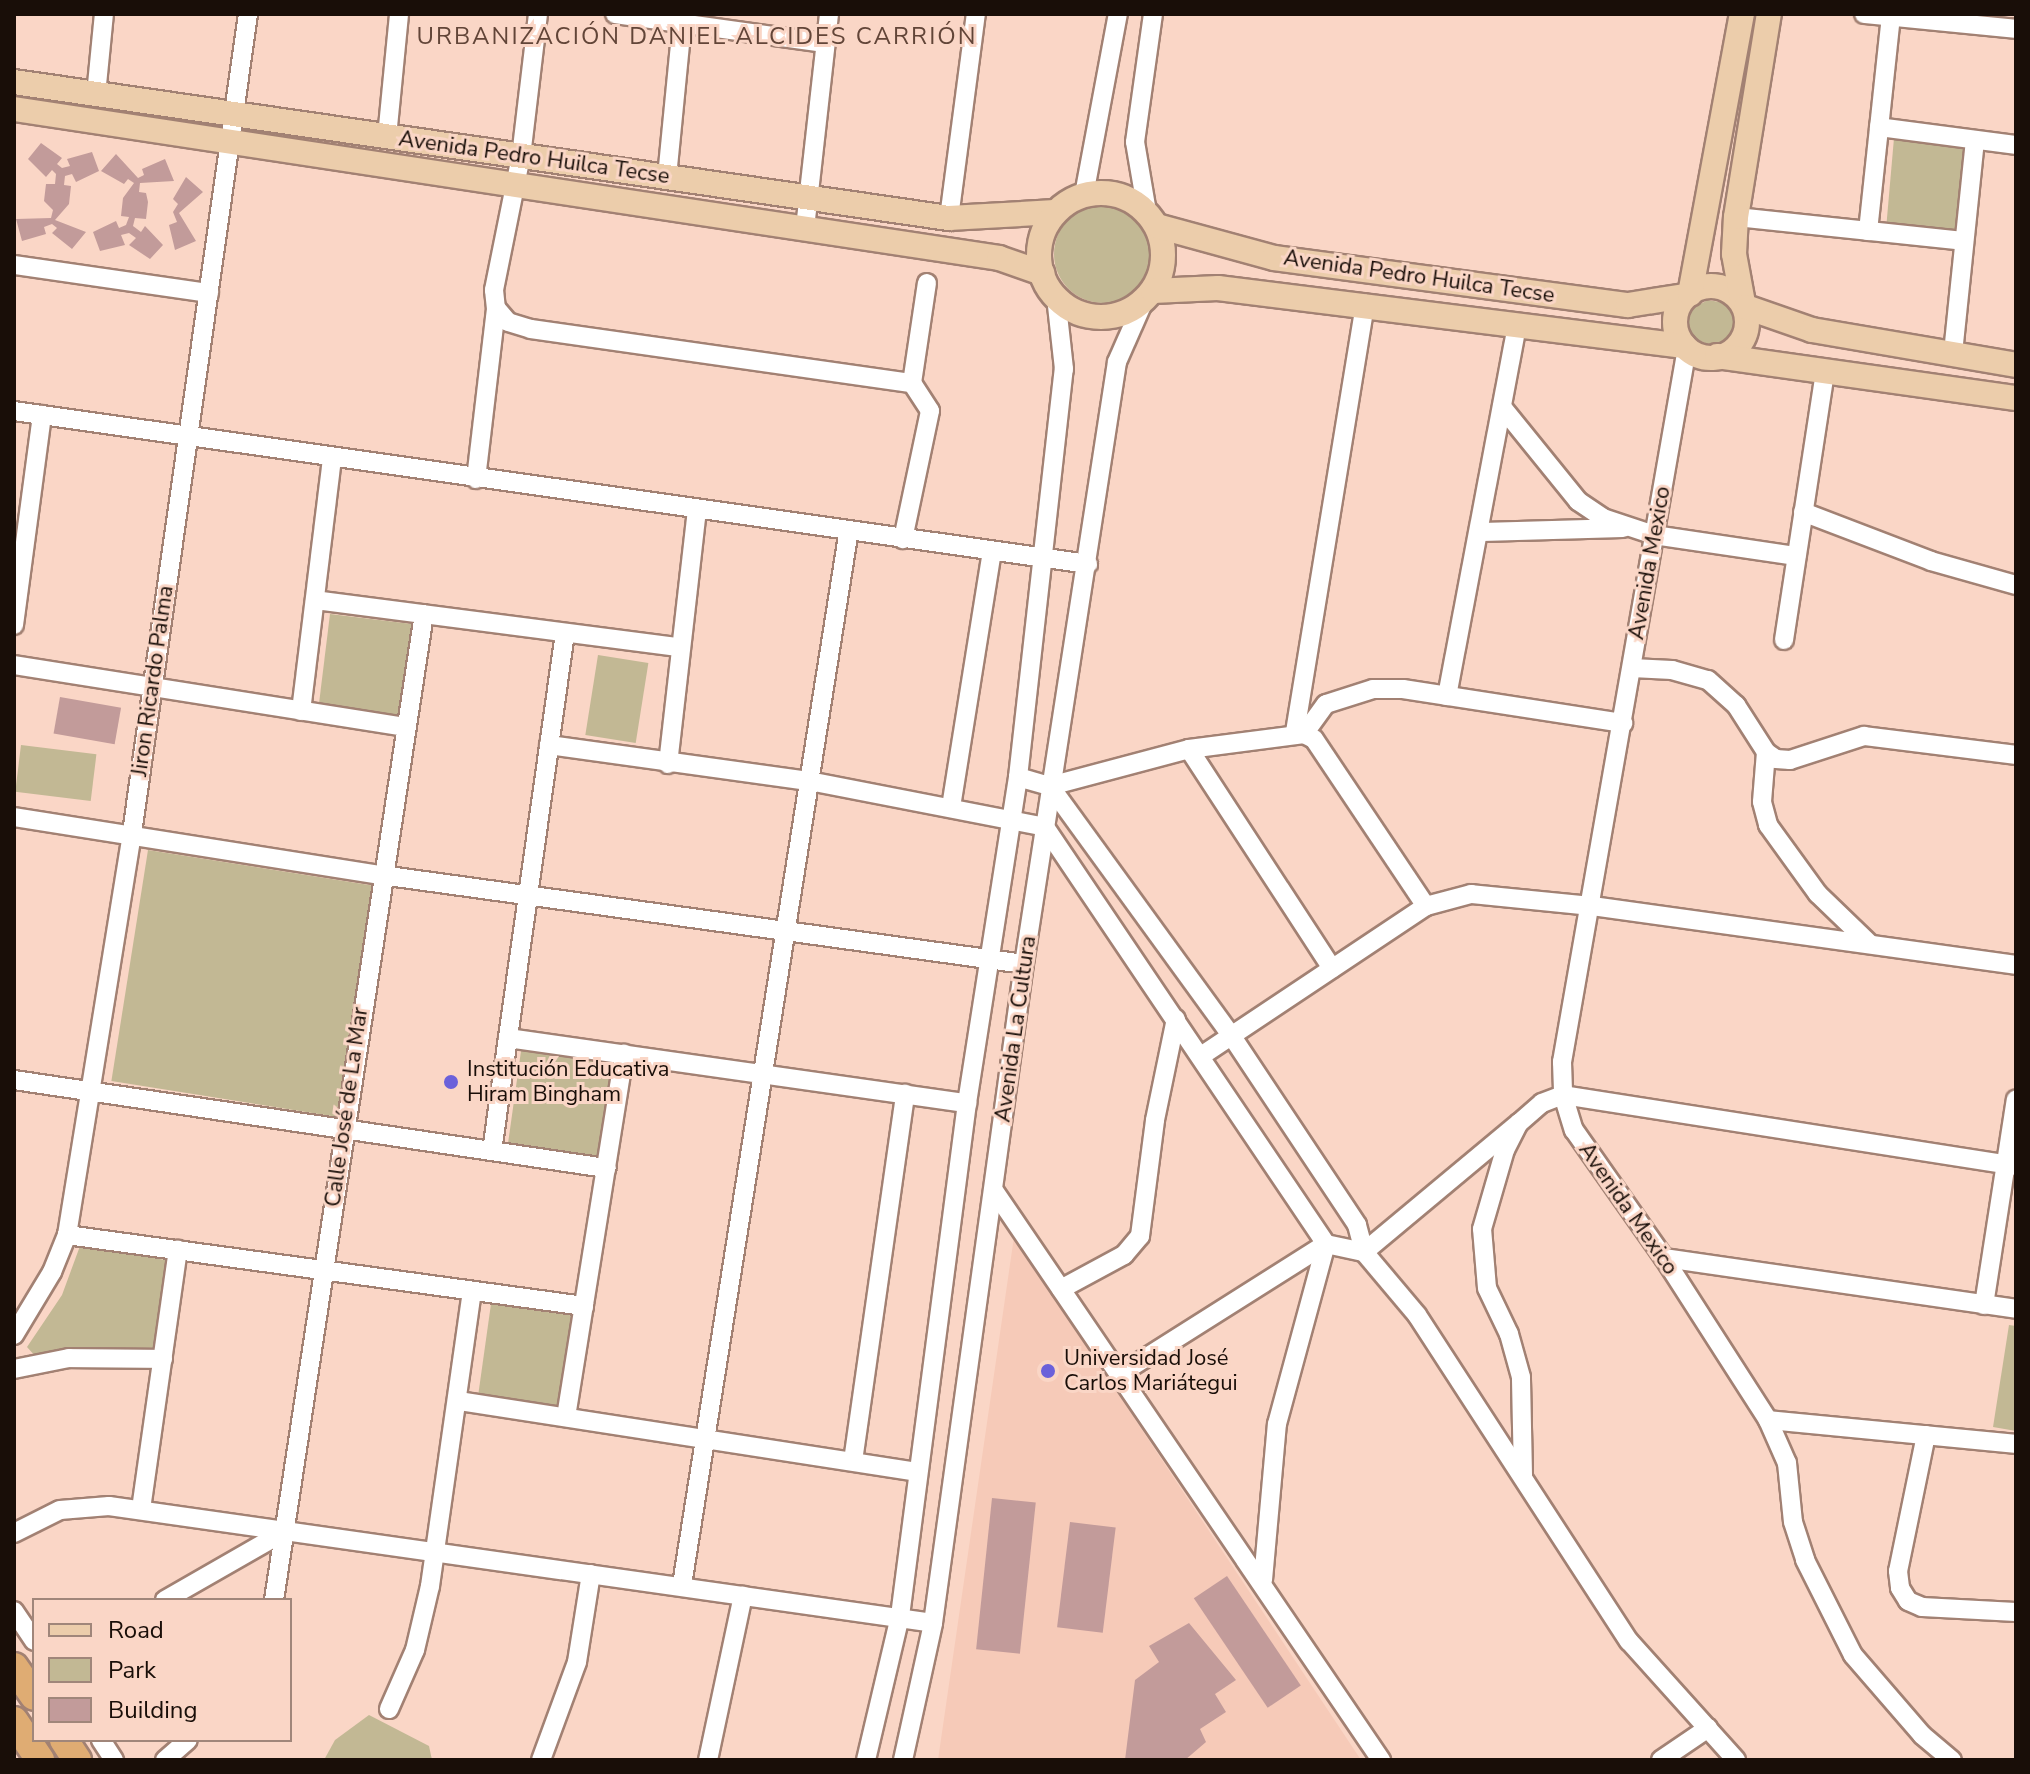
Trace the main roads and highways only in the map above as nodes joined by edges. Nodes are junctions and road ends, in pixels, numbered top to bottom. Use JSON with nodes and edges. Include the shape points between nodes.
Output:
{"nodes":[{"id":1,"x":1742,"y":14,"type":"edge"},
{"id":2,"x":1769,"y":14,"type":"edge"},
{"id":3,"x":14,"y":82,"type":"edge"},
{"id":4,"x":85,"y":93,"type":"junction"},
{"id":5,"x":14,"y":109,"type":"edge"},
{"id":6,"x":70,"y":117,"type":"junction"},
{"id":7,"x":1055,"y":212,"type":"junction"},
{"id":8,"x":1152,"y":219,"type":"junction"},
{"id":9,"x":1042,"y":273,"type":"junction"},
{"id":10,"x":1687,"y":295,"type":"junction"},
{"id":11,"x":1148,"y":297,"type":"junction"},
{"id":12,"x":1744,"y":305,"type":"junction"},
{"id":13,"x":1685,"y":347,"type":"junction"},
{"id":14,"x":1717,"y":356,"type":"junction"},
{"id":15,"x":2016,"y":365,"type":"edge"},
{"id":16,"x":2016,"y":398,"type":"edge"},
{"id":17,"x":14,"y":1667,"type":"edge"},
{"id":18,"x":32,"y":1693,"type":"edge"},
{"id":19,"x":14,"y":1721,"type":"edge"},
{"id":20,"x":65,"y":1742,"type":"edge"},
{"id":21,"x":40,"y":1760,"type":"edge"},
{"id":22,"x":77,"y":1760,"type":"edge"}],
"edges":[{"from":1,"to":10,"type":"main road"},
{"from":2,"to":12,"type":"main road","via":[[1736,217],[1734,254]]},
{"from":3,"to":4,"type":"main road","name":"Avenida Pedro Huilca Tecse"},
{"from":4,"to":6,"type":"main road"},
{"from":4,"to":7,"type":"main road","name":"Avenida Pedro Huilca Tecse","via":[[949,218]]},
{"from":5,"to":6,"type":"main road","name":"Avenida Pedro Huilca Tecse"},
{"from":6,"to":9,"type":"main road","name":"Avenida Pedro Huilca Tecse","via":[[999,258]]},
{"from":7,"to":8,"type":"main road","via":[[1084,195],[1118,194]]},
{"from":7,"to":9,"type":"main road","via":[[1040,240]]},
{"from":8,"to":10,"type":"main road","name":"Avenida Pedro Huilca Tecse","via":[[1289,260],[1628,305]]},
{"from":8,"to":11,"type":"main road","via":[[1164,259]]},
{"from":9,"to":11,"type":"main road","via":[[1056,297],[1096,317],[1122,314]]},
{"from":10,"to":12,"type":"main road","via":[[1713,289]]},
{"from":10,"to":13,"type":"main road","via":[[1673,324]]},
{"from":11,"to":13,"type":"main road","name":"Avenida Pedro Huilca Tecse","via":[[1218,288]]},
{"from":12,"to":14,"type":"main road","via":[[1747,337],[1740,347]]},
{"from":12,"to":15,"type":"main road","via":[[1812,330]]},
{"from":13,"to":14,"type":"main road"},
{"from":14,"to":16,"type":"main road"},
{"from":17,"to":18,"type":"highway"},
{"from":19,"to":21,"type":"highway"},
{"from":20,"to":22,"type":"highway"}]}
